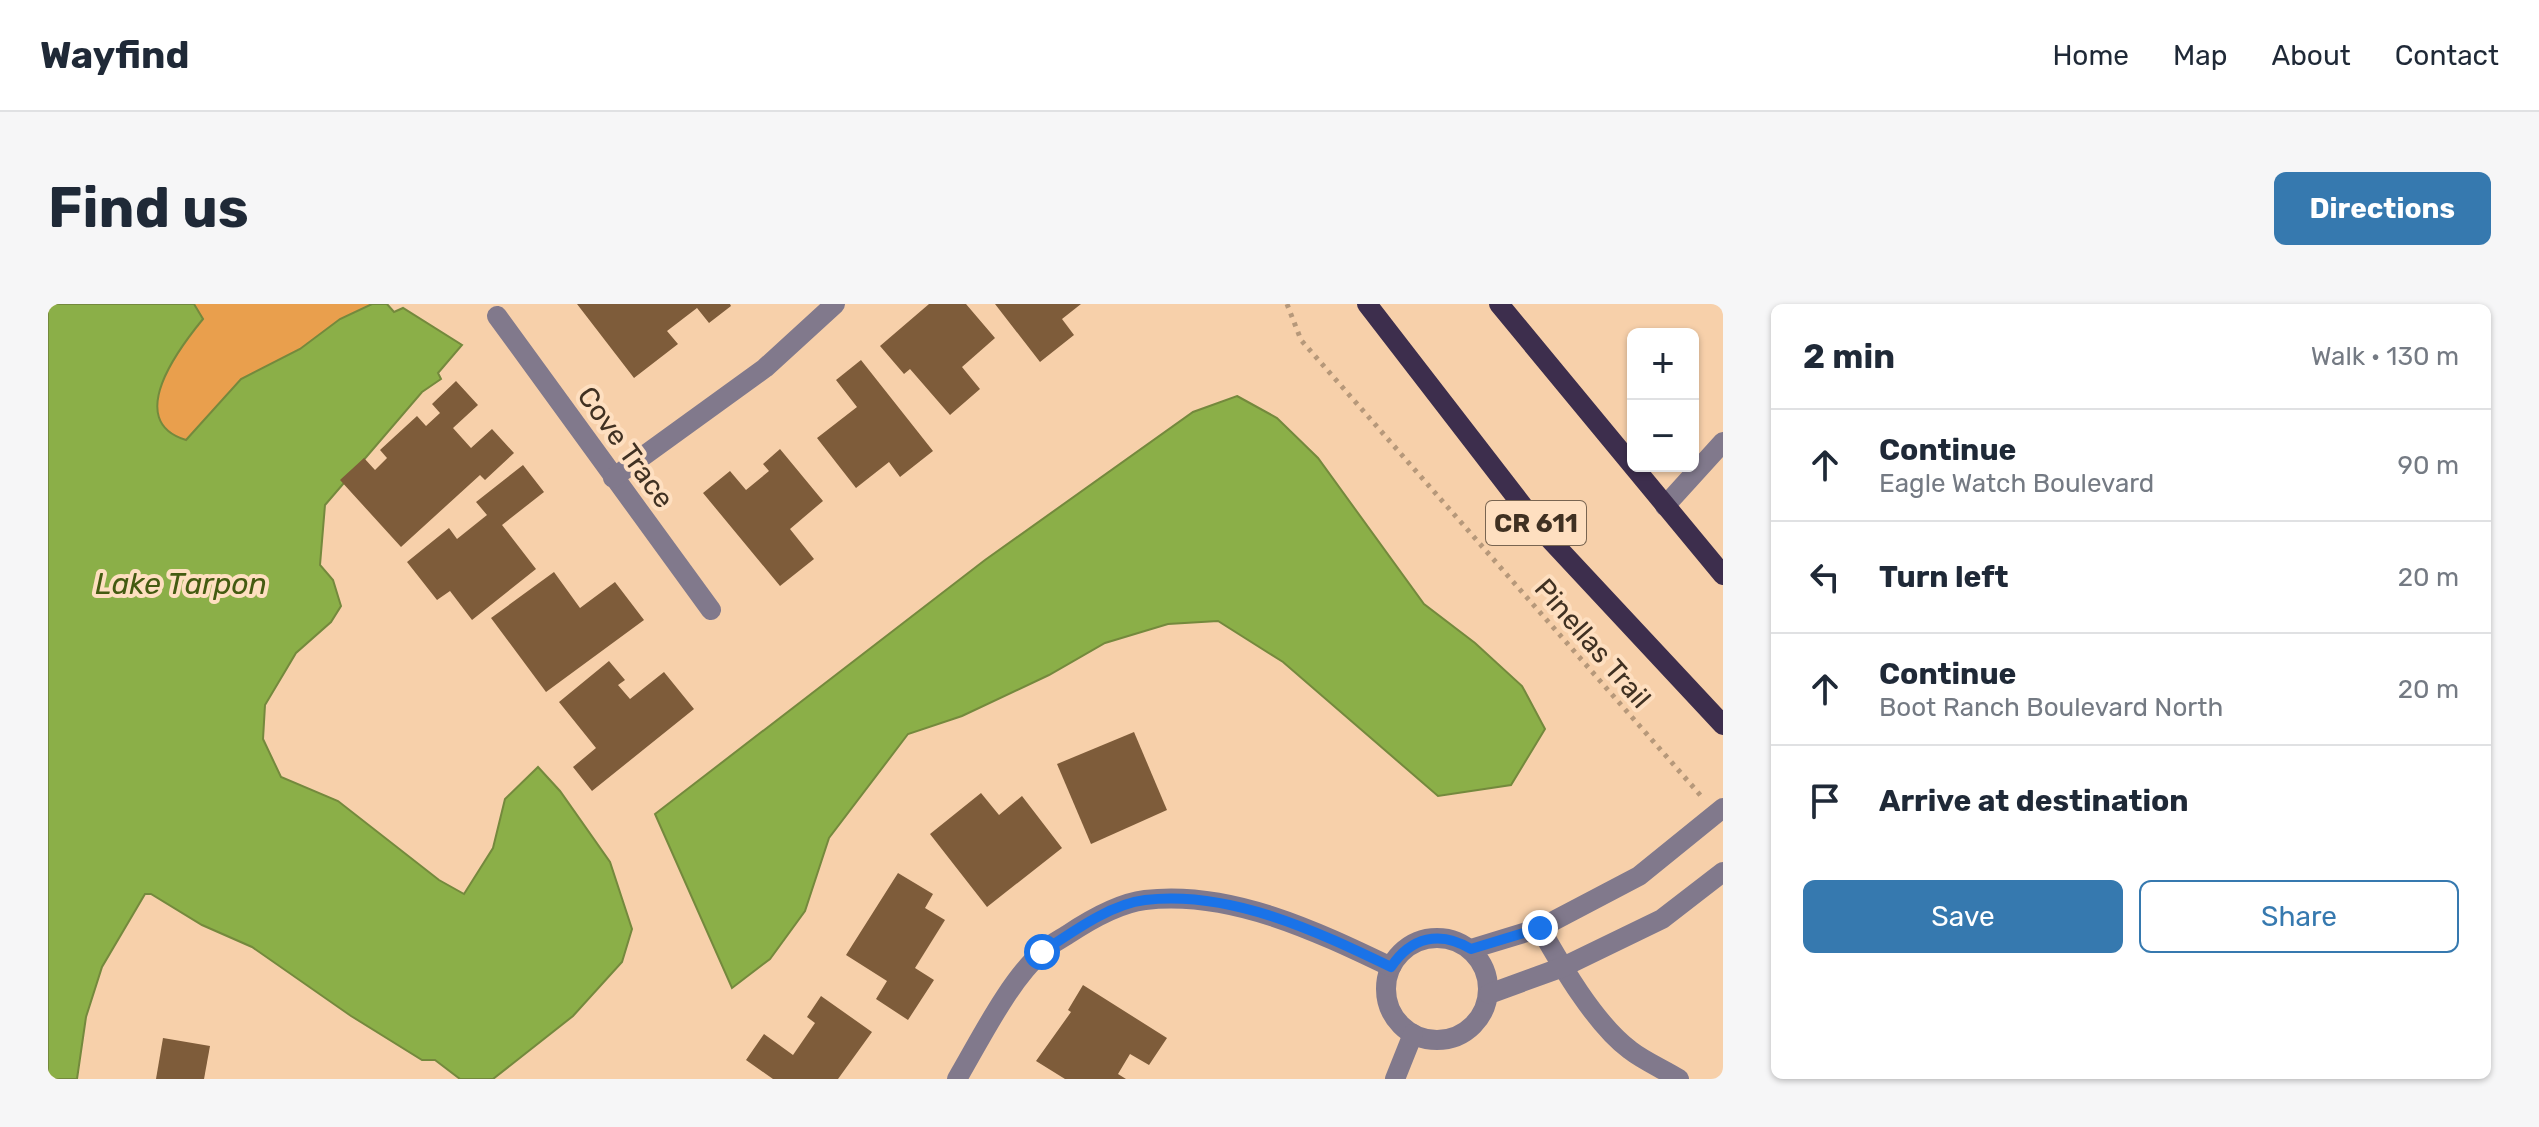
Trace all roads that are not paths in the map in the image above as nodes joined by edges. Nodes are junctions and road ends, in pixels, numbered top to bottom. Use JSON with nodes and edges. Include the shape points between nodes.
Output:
{"nodes":[{"id":1,"x":835,"y":304,"type":"edge"},
{"id":2,"x":1367,"y":304,"type":"edge"},
{"id":3,"x":1499,"y":304,"type":"edge"},
{"id":4,"x":497,"y":316,"type":"dead end"},
{"id":5,"x":1723,"y":442,"type":"edge"},
{"id":6,"x":613,"y":478,"type":"junction"},
{"id":7,"x":1665,"y":506,"type":"junction"},
{"id":8,"x":1721,"y":568,"type":"edge"},
{"id":9,"x":711,"y":610,"type":"dead end"},
{"id":10,"x":1723,"y":725,"type":"edge"},
{"id":11,"x":1720,"y":811,"type":"edge"},
{"id":12,"x":1723,"y":872,"type":"edge"},
{"id":13,"x":1540,"y":928,"type":"junction"},
{"id":14,"x":1471,"y":949,"type":"junction"},
{"id":15,"x":1391,"y":967,"type":"junction"},
{"id":16,"x":1563,"y":967,"type":"junction"},
{"id":17,"x":1489,"y":994,"type":"junction"},
{"id":18,"x":1413,"y":1034,"type":"junction"},
{"id":19,"x":957,"y":1079,"type":"edge"},
{"id":20,"x":1395,"y":1079,"type":"edge"},
{"id":21,"x":1679,"y":1079,"type":"edge"}],
"edges":[{"from":1,"to":6,"type":"street","via":[[765,368]]},
{"from":2,"to":10,"type":"main road","number":"CR 611","via":[[1543,532]]},
{"from":3,"to":7,"type":"main road"},
{"from":4,"to":6,"type":"street","name":"Cove Trace"},
{"from":5,"to":7,"type":"street"},
{"from":6,"to":9,"type":"street","name":"Cove Trace"},
{"from":7,"to":8,"type":"main road"},
{"from":11,"to":13,"type":"street","via":[[1639,876]]},
{"from":12,"to":16,"type":"street","via":[[1662,919]]},
{"from":13,"to":14,"type":"street"},
{"from":13,"to":16,"type":"street"},
{"from":14,"to":15,"type":"street","via":[[1442,937],[1426,938],[1412,944]]},
{"from":14,"to":17,"type":"street","via":[[1488,977]]},
{"from":15,"to":18,"type":"street","via":[[1386,982],[1391,1012]]},
{"from":15,"to":19,"type":"street","via":[[1261,913],[1201,901],[1143,900],[1091,919],[1042,952],[1012,988]]},
{"from":16,"to":17,"type":"street"},
{"from":16,"to":21,"type":"street","via":[[1628,1049]]},
{"from":17,"to":18,"type":"street","via":[[1475,1024],[1462,1034],[1429,1040]]},
{"from":18,"to":20,"type":"street"}]}
